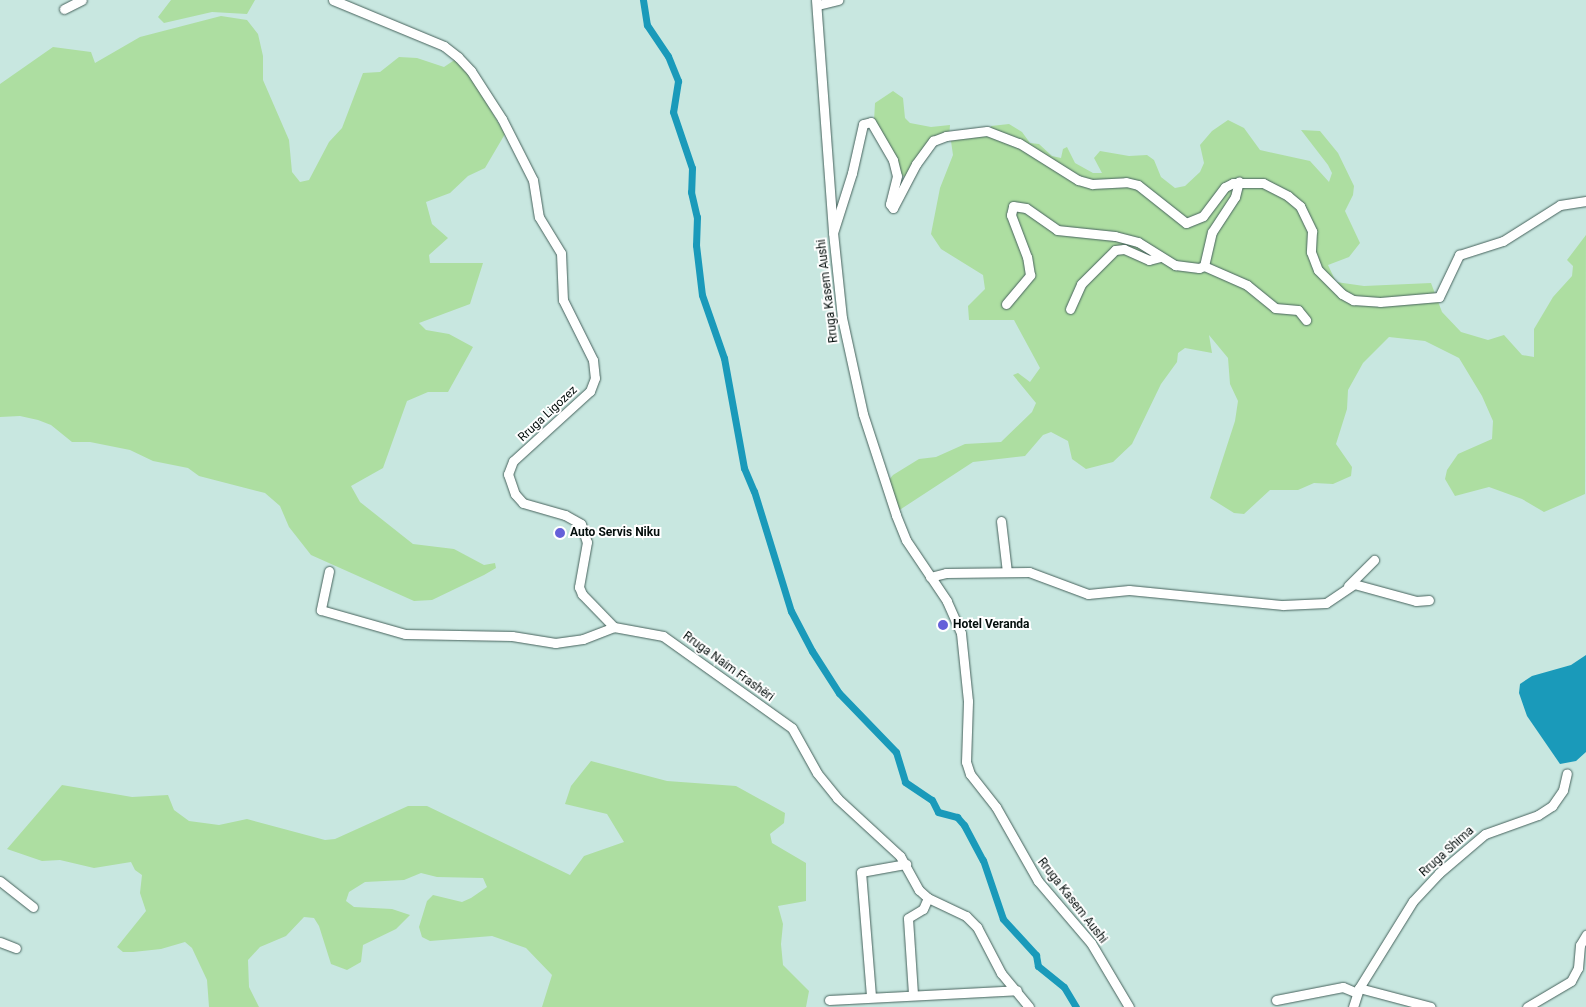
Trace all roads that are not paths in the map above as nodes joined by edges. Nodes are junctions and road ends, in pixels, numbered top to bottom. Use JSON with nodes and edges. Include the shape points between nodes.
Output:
{"nodes":[{"id":1,"x":82,"y":0,"type":"edge"},
{"id":2,"x":333,"y":0,"type":"edge"},
{"id":3,"x":838,"y":0,"type":"edge"},
{"id":4,"x":817,"y":2,"type":"edge"},
{"id":5,"x":64,"y":9,"type":"dead end"},
{"id":6,"x":1239,"y":182,"type":"junction"},
{"id":7,"x":1586,"y":201,"type":"edge"},
{"id":8,"x":833,"y":233,"type":"junction"},
{"id":9,"x":1160,"y":257,"type":"junction"},
{"id":10,"x":1204,"y":266,"type":"junction"},
{"id":11,"x":1006,"y":304,"type":"dead end"},
{"id":12,"x":1070,"y":309,"type":"dead end"},
{"id":13,"x":1306,"y":320,"type":"dead end"},
{"id":14,"x":1002,"y":521,"type":"dead end"},
{"id":15,"x":1374,"y":560,"type":"dead end"},
{"id":16,"x":329,"y":572,"type":"dead end"},
{"id":17,"x":1007,"y":572,"type":"junction"},
{"id":18,"x":930,"y":577,"type":"junction"},
{"id":19,"x":1348,"y":586,"type":"junction"},
{"id":20,"x":1429,"y":600,"type":"dead end"},
{"id":21,"x":614,"y":627,"type":"junction"},
{"id":22,"x":1567,"y":773,"type":"dead end"},
{"id":23,"x":906,"y":864,"type":"junction"},
{"id":24,"x":0,"y":881,"type":"edge"},
{"id":25,"x":928,"y":898,"type":"junction"},
{"id":26,"x":33,"y":907,"type":"dead end"},
{"id":27,"x":1586,"y":935,"type":"edge"},
{"id":28,"x":0,"y":942,"type":"edge"},
{"id":29,"x":16,"y":948,"type":"dead end"},
{"id":30,"x":1017,"y":990,"type":"junction"},
{"id":31,"x":1358,"y":990,"type":"junction"},
{"id":32,"x":913,"y":994,"type":"junction"},
{"id":33,"x":871,"y":996,"type":"junction"},
{"id":34,"x":829,"y":1000,"type":"dead end"},
{"id":35,"x":1276,"y":1000,"type":"dead end"},
{"id":36,"x":1029,"y":1007,"type":"edge"},
{"id":37,"x":1129,"y":1007,"type":"edge"},
{"id":38,"x":1353,"y":1007,"type":"edge"},
{"id":39,"x":1431,"y":1007,"type":"edge"},
{"id":40,"x":1527,"y":1007,"type":"edge"}],
"edges":[{"from":1,"to":5,"type":"street"},
{"from":2,"to":21,"type":"street","name":"Rruga Ligozez","via":[[444,46],[462,61],[502,119],[533,180],[538,217],[561,253],[563,300],[593,360],[595,378],[590,391],[513,461],[508,474],[514,494],[524,503],[566,515],[581,524],[587,542],[580,587],[582,594]]},
{"from":3,"to":4,"type":"street"},
{"from":4,"to":8,"type":"street"},
{"from":6,"to":7,"type":"street","via":[[1271,186],[1300,206],[1312,231],[1314,262],[1342,294],[1354,300],[1380,302],[1435,298],[1445,290],[1452,264],[1459,255],[1504,241],[1560,205]]},
{"from":6,"to":8,"type":"street","name":"Rruga Kasem Aushi","via":[[1225,188],[1203,216],[1186,223],[1138,185],[1126,182],[1092,184],[1078,180],[1019,143],[987,131],[946,136],[933,141],[916,164],[893,208],[890,204],[897,176],[893,160],[871,122],[865,121]]},
{"from":6,"to":10,"type":"street","via":[[1235,197],[1212,232]]},
{"from":8,"to":18,"type":"street","name":"Rruga Kasem Aushi","via":[[842,318],[863,414],[896,516],[906,540]]},
{"from":9,"to":10,"type":"street","via":[[1175,265]]},
{"from":9,"to":11,"type":"street","via":[[1138,242],[1116,236],[1057,230],[1026,208],[1013,206],[1011,215],[1027,257],[1030,275]]},
{"from":9,"to":12,"type":"street","via":[[1149,260],[1124,250],[1115,250],[1081,284]]},
{"from":10,"to":13,"type":"street","via":[[1247,285],[1275,308],[1298,310]]},
{"from":14,"to":17,"type":"street"},
{"from":15,"to":19,"type":"street"},
{"from":16,"to":21,"type":"street","name":"Rruga Naim Frashëri","via":[[321,610],[406,634],[512,636],[555,643],[583,639]]},
{"from":17,"to":18,"type":"street","via":[[946,573]]},
{"from":17,"to":19,"type":"street","via":[[1029,572],[1088,594],[1129,590],[1283,605],[1326,602]]},
{"from":18,"to":37,"type":"street","name":"Rruga Kasem Aushi","via":[[947,602],[962,639],[968,701],[966,762],[970,774],[996,807],[1038,881],[1091,943]]},
{"from":19,"to":20,"type":"street","via":[[1360,585],[1416,601]]},
{"from":21,"to":23,"type":"street","name":"Rruga Naim Frashëri","via":[[660,634],[792,728],[817,773],[837,798]]},
{"from":22,"to":31,"type":"street","name":"Rruga Shima","via":[[1563,790],[1552,806],[1529,818],[1493,829],[1439,873],[1407,910]]},
{"from":23,"to":25,"type":"street","name":"Rruga Naim Frashëri","via":[[915,885]]},
{"from":23,"to":33,"type":"street","via":[[861,872]]},
{"from":24,"to":26,"type":"street"},
{"from":25,"to":30,"type":"street","name":"Rruga Naim Frashëri","via":[[972,922],[1001,973]]},
{"from":25,"to":32,"type":"street","via":[[923,909],[908,918]]},
{"from":27,"to":40,"type":"street","via":[[1580,945],[1578,968],[1571,981]]},
{"from":28,"to":29,"type":"street"},
{"from":30,"to":32,"type":"street"},
{"from":30,"to":36,"type":"street","name":"Rruga Naim Frashëri"},
{"from":31,"to":35,"type":"street","via":[[1343,987]]},
{"from":31,"to":38,"type":"street","name":"Rruga Shima"},
{"from":31,"to":39,"type":"street"},
{"from":32,"to":33,"type":"street"},
{"from":33,"to":34,"type":"street"}]}
